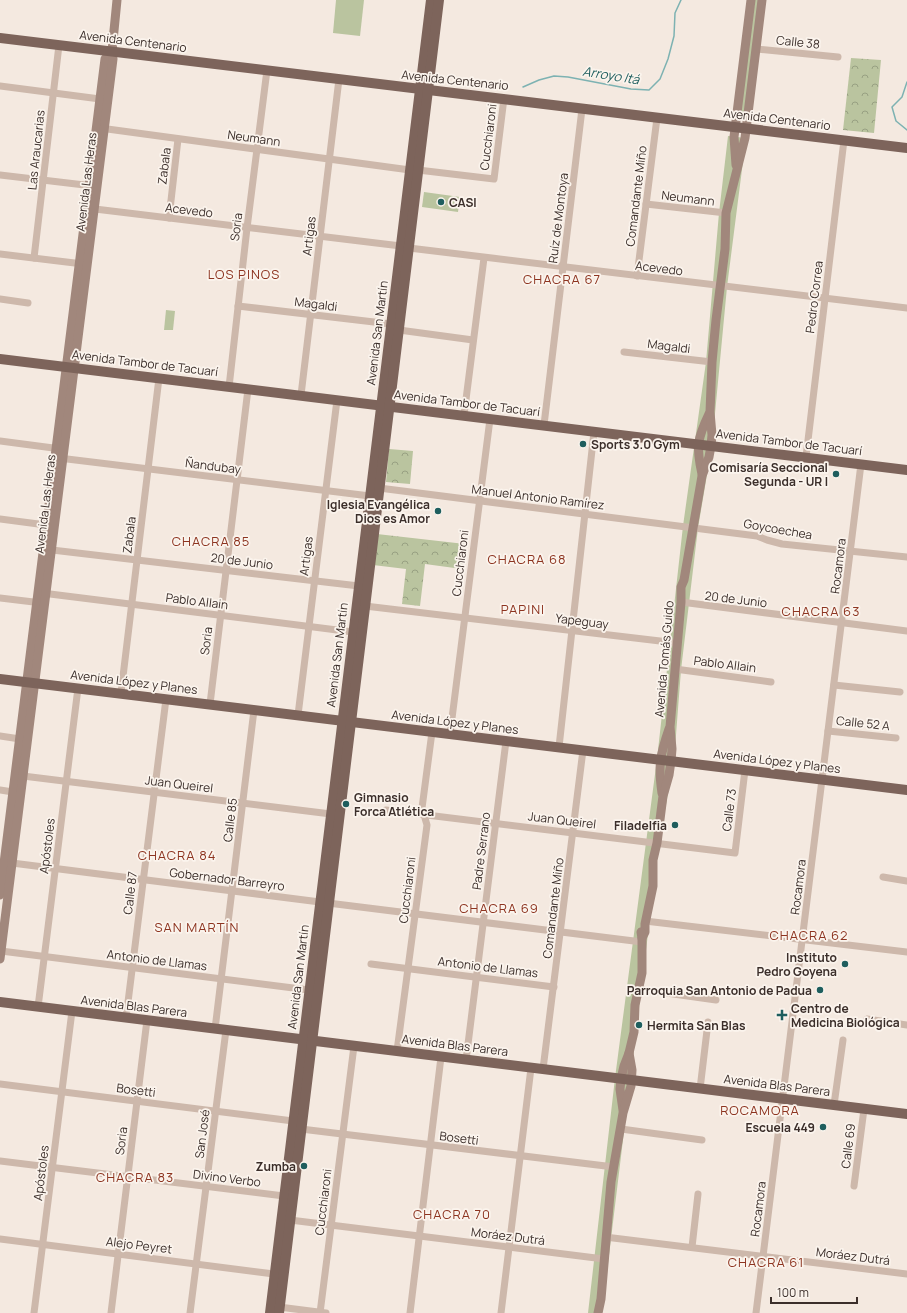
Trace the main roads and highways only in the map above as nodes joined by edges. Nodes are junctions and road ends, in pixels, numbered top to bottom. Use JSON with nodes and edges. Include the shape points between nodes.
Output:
{"nodes":[{"id":1,"x":117,"y":0,"type":"edge"},
{"id":2,"x":431,"y":0,"type":"edge"},
{"id":3,"x":439,"y":0,"type":"edge"},
{"id":4,"x":751,"y":0,"type":"edge"},
{"id":5,"x":762,"y":0,"type":"edge"},
{"id":6,"x":0,"y":38,"type":"edge"},
{"id":7,"x":112,"y":51,"type":"junction"},
{"id":8,"x":424,"y":90,"type":"junction"},
{"id":9,"x":736,"y":127,"type":"junction"},
{"id":10,"x":100,"y":128,"type":"junction"},
{"id":11,"x":746,"y":128,"type":"junction"},
{"id":12,"x":907,"y":148,"type":"edge"},
{"id":13,"x":736,"y":174,"type":"junction"},
{"id":14,"x":93,"y":186,"type":"junction"},
{"id":15,"x":83,"y":264,"type":"junction"},
{"id":16,"x":0,"y":359,"type":"edge"},
{"id":17,"x":70,"y":367,"type":"junction"},
{"id":18,"x":385,"y":405,"type":"junction"},
{"id":19,"x":710,"y":412,"type":"junction"},
{"id":20,"x":698,"y":444,"type":"junction"},
{"id":21,"x":711,"y":446,"type":"junction"},
{"id":22,"x":58,"y":458,"type":"junction"},
{"id":23,"x":907,"y":470,"type":"edge"},
{"id":24,"x":702,"y":476,"type":"junction"},
{"id":25,"x":41,"y":598,"type":"junction"},
{"id":26,"x":0,"y":679,"type":"edge"},
{"id":27,"x":31,"y":682,"type":"junction"},
{"id":28,"x":347,"y":721,"type":"junction"},
{"id":29,"x":670,"y":727,"type":"junction"},
{"id":30,"x":660,"y":760,"type":"junction"},
{"id":31,"x":671,"y":761,"type":"junction"},
{"id":32,"x":907,"y":790,"type":"edge"},
{"id":33,"x":663,"y":796,"type":"junction"},
{"id":34,"x":7,"y":843,"type":"edge"},
{"id":35,"x":0,"y":893,"type":"edge"},
{"id":36,"x":324,"y":902,"type":"junction"},
{"id":37,"x":0,"y":955,"type":"edge"},
{"id":38,"x":0,"y":1002,"type":"edge"},
{"id":39,"x":307,"y":1040,"type":"junction"},
{"id":40,"x":629,"y":1053,"type":"junction"},
{"id":41,"x":620,"y":1079,"type":"junction"},
{"id":42,"x":632,"y":1080,"type":"junction"},
{"id":43,"x":623,"y":1113,"type":"junction"},
{"id":44,"x":907,"y":1114,"type":"edge"},
{"id":45,"x":279,"y":1310,"type":"edge"},
{"id":46,"x":270,"y":1313,"type":"edge"},
{"id":47,"x":598,"y":1313,"type":"edge"}],
"edges":[{"from":1,"to":7,"type":"main road","name":"Avenida Las Heras"},
{"from":2,"to":8,"type":"main road","name":"Avenida San Martín"},
{"from":3,"to":8,"type":"main road","name":"Avenida San Martín"},
{"from":4,"to":9,"type":"main road","name":"Avenida Tomás Guido"},
{"from":5,"to":11,"type":"main road","name":"Avenida Tomás Guido"},
{"from":6,"to":7,"type":"main road","name":"Avenida Centenario"},
{"from":7,"to":8,"type":"main road","name":"Avenida Centenario"},
{"from":7,"to":10,"type":"main road","name":"Avenida Las Heras","via":[[113,59]]},
{"from":7,"to":10,"type":"main road","name":"Avenida Las Heras","via":[[105,59],[100,98]]},
{"from":8,"to":9,"type":"main road","name":"Avenida Centenario"},
{"from":8,"to":18,"type":"main road","name":"Avenida San Martín"},
{"from":9,"to":11,"type":"main road","name":"Avenida Centenario"},
{"from":9,"to":13,"type":"main road","name":"Avenida Tomás Guido"},
{"from":10,"to":14,"type":"main road","name":"Avenida Las Heras"},
{"from":11,"to":12,"type":"main road","name":"Avenida Centenario"},
{"from":11,"to":13,"type":"main road","name":"Avenida Tomás Guido"},
{"from":13,"to":19,"type":"main road","name":"Avenida Tomás Guido","via":[[726,214],[725,249],[712,362]]},
{"from":14,"to":15,"type":"main road","name":"Avenida Las Heras"},
{"from":14,"to":15,"type":"main road","name":"Avenida Las Heras","via":[[95,209]]},
{"from":15,"to":17,"type":"main road","name":"Avenida Las Heras"},
{"from":16,"to":17,"type":"main road","name":"Avenida Tambor de Tacuarí"},
{"from":17,"to":18,"type":"main road","name":"Avenida Tambor de Tacuarí"},
{"from":17,"to":22,"type":"main road","name":"Avenida Las Heras"},
{"from":18,"to":20,"type":"main road","name":"Avenida Tambor de Tacuarí"},
{"from":18,"to":28,"type":"main road","name":"Avenida San Martín","via":[[359,586]]},
{"from":18,"to":28,"type":"main road","name":"Avenida San Martín","via":[[379,488],[365,606]]},
{"from":19,"to":20,"type":"main road","name":"Avenida Tomás Guido"},
{"from":19,"to":21,"type":"main road","name":"Avenida Tomás Guido"},
{"from":20,"to":21,"type":"main road","name":"Avenida Tambor de Tacuarí"},
{"from":20,"to":24,"type":"main road","name":"Avenida Tomás Guido"},
{"from":21,"to":23,"type":"main road","name":"Avenida Tambor de Tacuarí"},
{"from":21,"to":24,"type":"main road","name":"Avenida Tomás Guido"},
{"from":22,"to":25,"type":"main road","name":"Avenida Las Heras","via":[[46,525]]},
{"from":22,"to":25,"type":"main road","name":"Avenida Las Heras","via":[[52,550]]},
{"from":24,"to":29,"type":"main road","name":"Avenida Tomás Guido","via":[[681,588]]},
{"from":25,"to":27,"type":"main road","name":"Avenida Las Heras"},
{"from":26,"to":27,"type":"main road","name":"Avenida López y Planes"},
{"from":27,"to":28,"type":"main road","name":"Avenida López y Planes"},
{"from":27,"to":34,"type":"main road","name":"Avenida Las Heras","via":[[20,739]]},
{"from":27,"to":34,"type":"main road","name":"Avenida Las Heras","via":[[24,776]]},
{"from":28,"to":30,"type":"main road","name":"Avenida López y Planes"},
{"from":28,"to":36,"type":"main road","name":"Avenida San Martín"},
{"from":28,"to":36,"type":"main road","name":"Avenida San Martín","via":[[331,814]]},
{"from":29,"to":30,"type":"main road","name":"Avenida Tomás Guido"},
{"from":29,"to":31,"type":"main road","name":"Avenida Tomás Guido"},
{"from":30,"to":31,"type":"main road","name":"Avenida López y Planes"},
{"from":30,"to":33,"type":"main road","name":"Avenida Tomás Guido","via":[[659,774]]},
{"from":31,"to":32,"type":"main road","name":"Avenida López y Planes"},
{"from":31,"to":33,"type":"main road","name":"Avenida Tomás Guido"},
{"from":33,"to":40,"type":"main road","name":"Avenida Tomás Guido","via":[[653,860],[653,886],[641,932],[642,973]]},
{"from":34,"to":35,"type":"main road","name":"Avenida Las Heras"},
{"from":34,"to":37,"type":"main road","name":"Avenida Las Heras","via":[[12,863]]},
{"from":36,"to":39,"type":"main road","name":"Avenida San Martín"},
{"from":36,"to":39,"type":"main road","name":"Avenida San Martín","via":[[309,990]]},
{"from":38,"to":39,"type":"main road","name":"Avenida Blas Parera"},
{"from":39,"to":41,"type":"main road","name":"Avenida Blas Parera"},
{"from":39,"to":45,"type":"main road","name":"Avenida San Martín","via":[[301,1129]]},
{"from":39,"to":46,"type":"main road","name":"Avenida San Martín","via":[[294,1121]]},
{"from":40,"to":41,"type":"main road","name":"Avenida Tomás Guido"},
{"from":40,"to":42,"type":"main road","name":"Avenida Tomás Guido"},
{"from":41,"to":42,"type":"main road","name":"Avenida Blas Parera"},
{"from":41,"to":43,"type":"main road","name":"Avenida Tomás Guido"},
{"from":42,"to":43,"type":"main road","name":"Avenida Tomás Guido"},
{"from":42,"to":44,"type":"main road","name":"Avenida Blas Parera"},
{"from":43,"to":47,"type":"main road","name":"Avenida Tomás Guido","via":[[611,1182]]}]}
